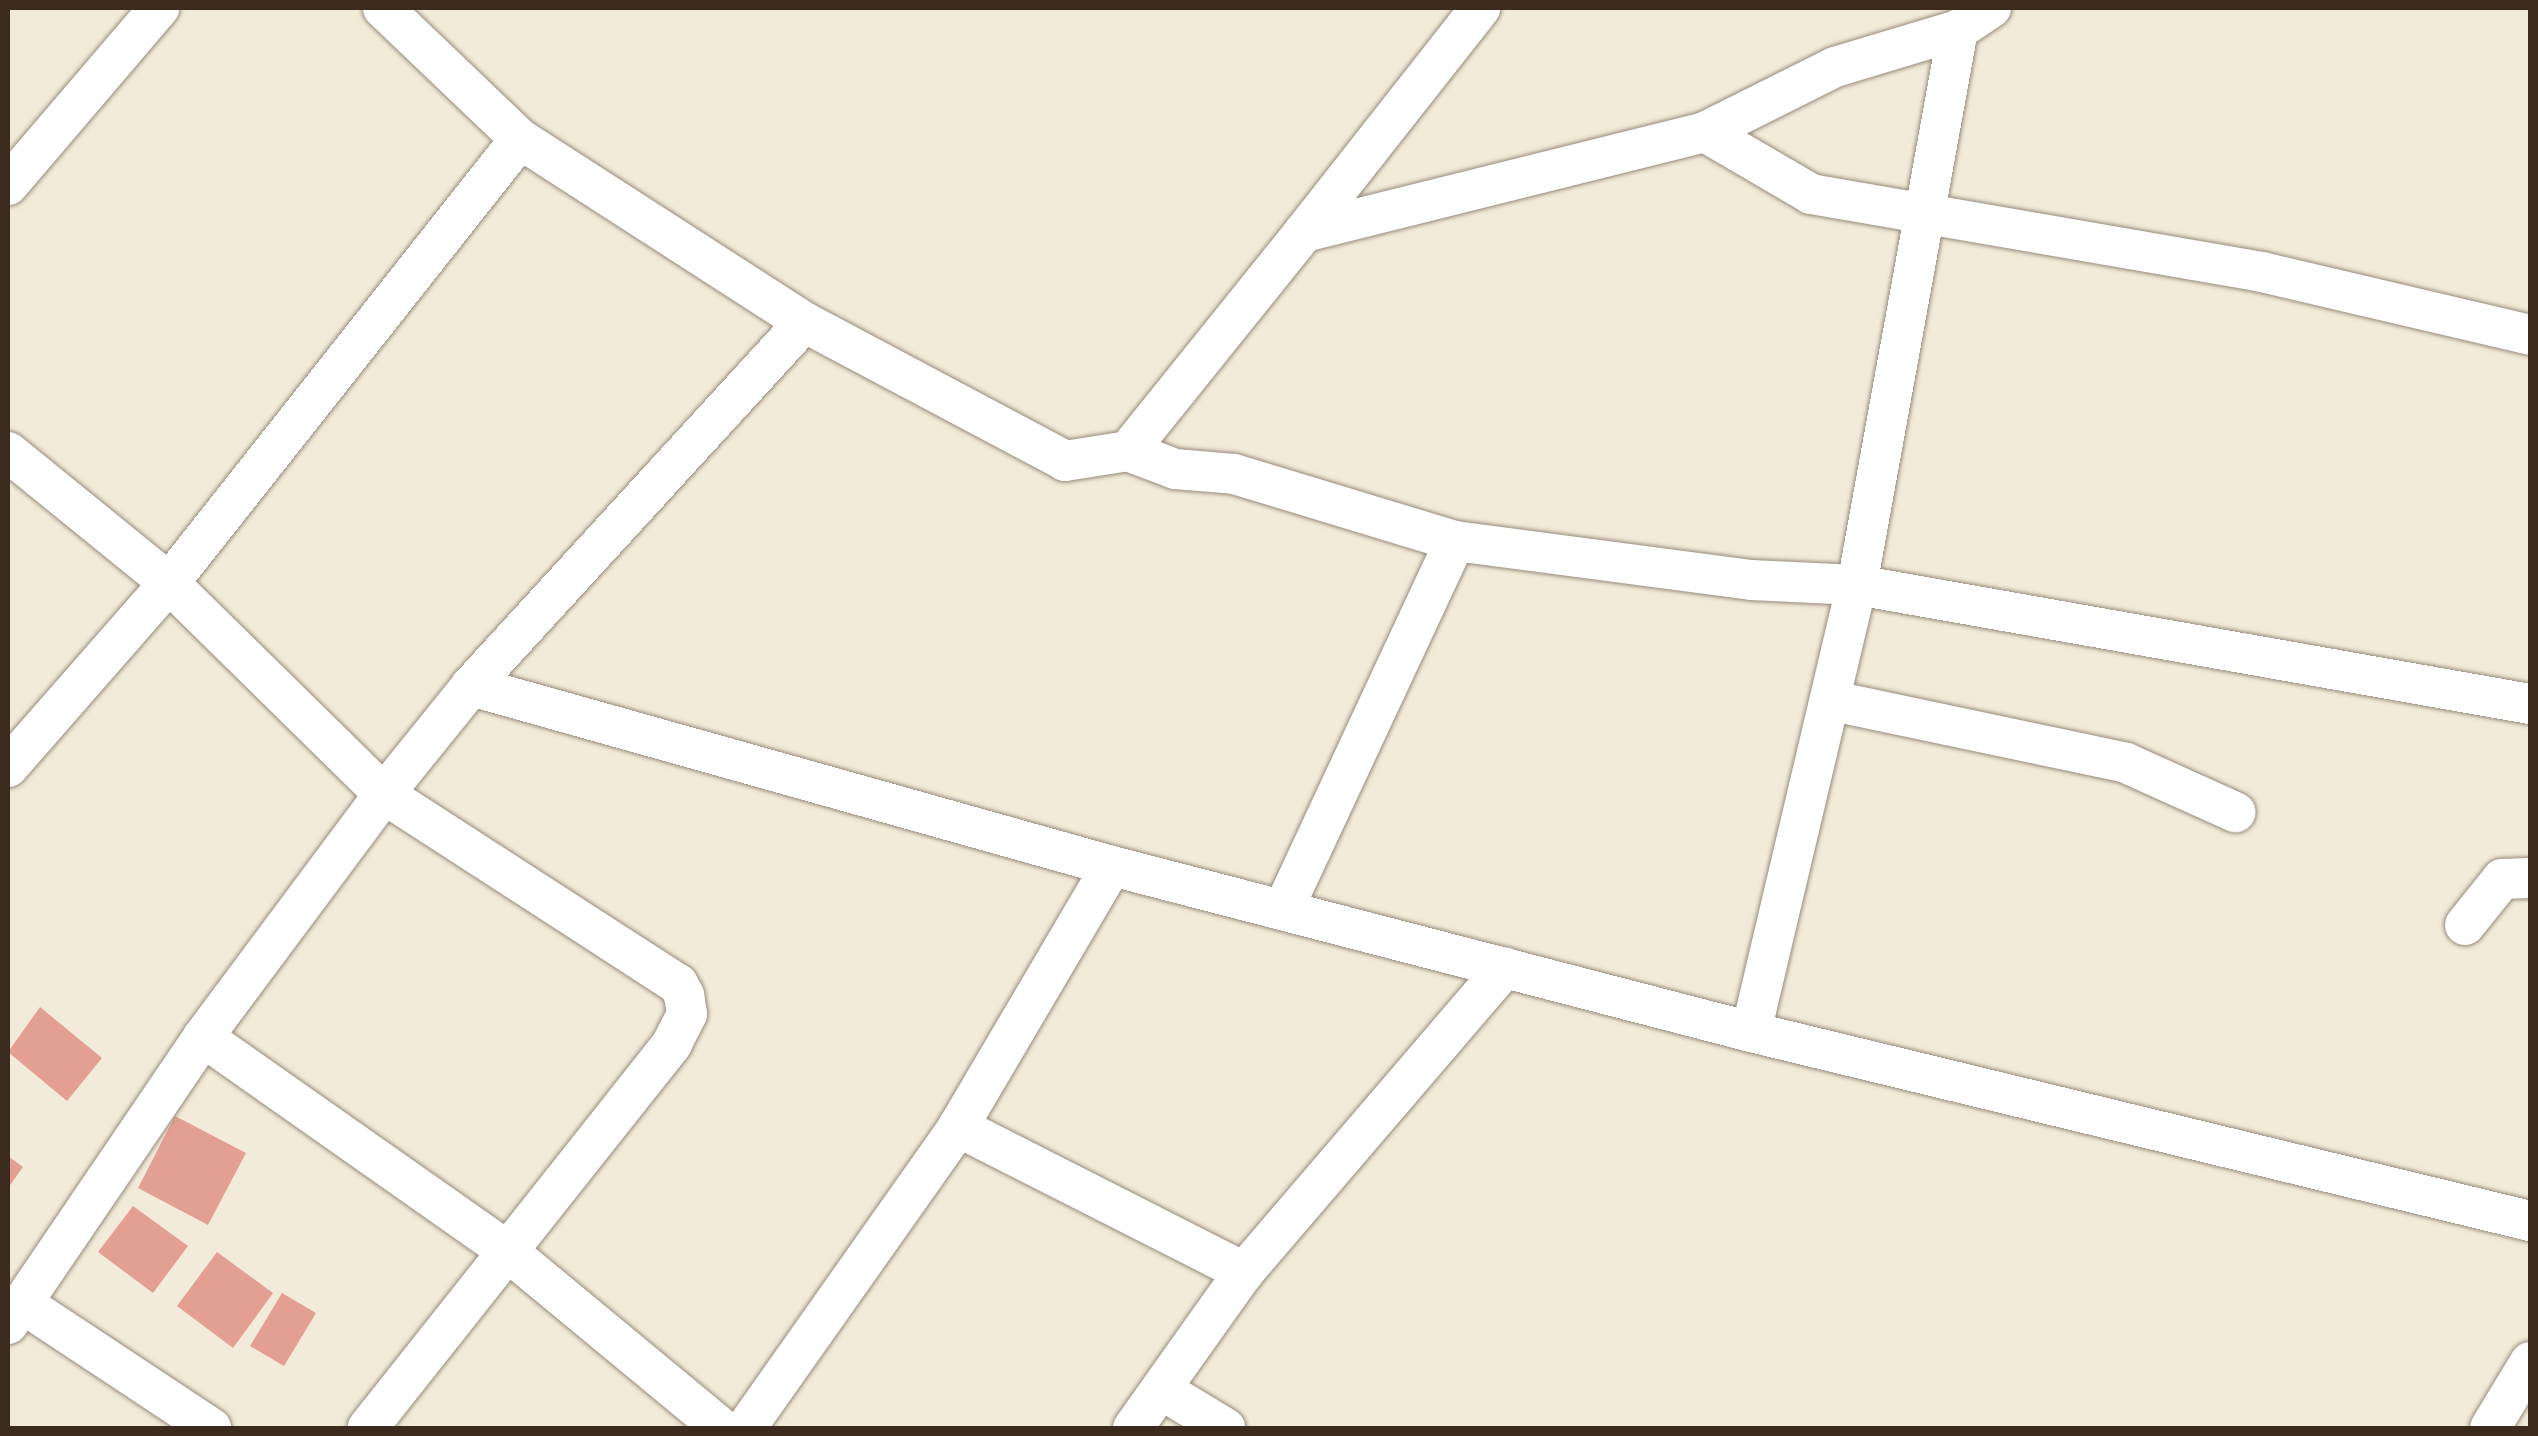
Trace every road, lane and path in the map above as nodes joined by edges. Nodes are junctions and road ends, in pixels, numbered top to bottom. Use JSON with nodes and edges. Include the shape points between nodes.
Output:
{"nodes":[{"id":1,"x":159,"y":8,"type":"edge"},
{"id":2,"x":384,"y":8,"type":"edge"},
{"id":3,"x":1480,"y":8,"type":"edge"},
{"id":4,"x":1991,"y":8,"type":"edge"},
{"id":5,"x":1958,"y":30,"type":"junction"},
{"id":6,"x":1706,"y":132,"type":"junction"},
{"id":7,"x":520,"y":139,"type":"junction"},
{"id":8,"x":8,"y":185,"type":"edge"},
{"id":9,"x":1920,"y":215,"type":"junction"},
{"id":10,"x":1304,"y":232,"type":"junction"},
{"id":11,"x":804,"y":322,"type":"junction"},
{"id":12,"x":2530,"y":335,"type":"edge"},
{"id":13,"x":8,"y":452,"type":"edge"},
{"id":14,"x":1128,"y":452,"type":"junction"},
{"id":15,"x":1455,"y":541,"type":"junction"},
{"id":16,"x":169,"y":583,"type":"junction"},
{"id":17,"x":1857,"y":585,"type":"junction"},
{"id":18,"x":471,"y":686,"type":"junction"},
{"id":19,"x":1832,"y":700,"type":"junction"},
{"id":20,"x":2530,"y":704,"type":"edge"},
{"id":21,"x":8,"y":767,"type":"edge"},
{"id":22,"x":384,"y":794,"type":"junction"},
{"id":23,"x":2235,"y":812,"type":"dead end"},
{"id":24,"x":1112,"y":866,"type":"junction"},
{"id":25,"x":2530,"y":878,"type":"edge"},
{"id":26,"x":1283,"y":910,"type":"junction"},
{"id":27,"x":2465,"y":925,"type":"dead end"},
{"id":28,"x":1504,"y":968,"type":"junction"},
{"id":29,"x":1751,"y":1032,"type":"junction"},
{"id":30,"x":203,"y":1037,"type":"junction"},
{"id":31,"x":958,"y":1127,"type":"junction"},
{"id":32,"x":2530,"y":1222,"type":"edge"},
{"id":33,"x":506,"y":1250,"type":"junction"},
{"id":34,"x":1244,"y":1272,"type":"junction"},
{"id":35,"x":15,"y":1314,"type":"edge"},
{"id":36,"x":2530,"y":1362,"type":"edge"},
{"id":37,"x":1162,"y":1390,"type":"junction"},
{"id":38,"x":211,"y":1428,"type":"edge"},
{"id":39,"x":368,"y":1428,"type":"edge"},
{"id":40,"x":721,"y":1428,"type":"edge"},
{"id":41,"x":746,"y":1428,"type":"edge"},
{"id":42,"x":1133,"y":1428,"type":"edge"},
{"id":43,"x":1225,"y":1428,"type":"edge"},
{"id":44,"x":2490,"y":1428,"type":"edge"}],
"edges":[{"from":1,"to":8,"type":"street"},
{"from":2,"to":7,"type":"street"},
{"from":3,"to":10,"type":"street"},
{"from":4,"to":5,"type":"street"},
{"from":5,"to":6,"type":"street","via":[[1835,68]]},
{"from":5,"to":9,"type":"street"},
{"from":6,"to":9,"type":"street","via":[[1811,194]]},
{"from":6,"to":10,"type":"street"},
{"from":7,"to":11,"type":"street"},
{"from":7,"to":16,"type":"street"},
{"from":9,"to":12,"type":"street","via":[[2262,272]]},
{"from":9,"to":17,"type":"street"},
{"from":10,"to":14,"type":"street"},
{"from":11,"to":14,"type":"street","via":[[1065,461]]},
{"from":11,"to":18,"type":"street"},
{"from":13,"to":16,"type":"street"},
{"from":14,"to":15,"type":"street","via":[[1175,469],[1234,474]]},
{"from":15,"to":17,"type":"street","via":[[1752,580]]},
{"from":15,"to":26,"type":"street"},
{"from":16,"to":21,"type":"street"},
{"from":16,"to":22,"type":"street"},
{"from":17,"to":19,"type":"street"},
{"from":17,"to":20,"type":"street"},
{"from":18,"to":22,"type":"street"},
{"from":18,"to":24,"type":"street"},
{"from":19,"to":23,"type":"street","via":[[2126,763]]},
{"from":19,"to":29,"type":"street"},
{"from":22,"to":30,"type":"street"},
{"from":22,"to":33,"type":"street","via":[[678,984],[684,996],[687,1014],[672,1044]]},
{"from":24,"to":26,"type":"street"},
{"from":24,"to":31,"type":"street"},
{"from":25,"to":27,"type":"street","via":[[2502,879]]},
{"from":26,"to":28,"type":"street"},
{"from":28,"to":29,"type":"street"},
{"from":28,"to":34,"type":"street"},
{"from":29,"to":32,"type":"street"},
{"from":30,"to":33,"type":"street"},
{"from":30,"to":35,"type":"street"},
{"from":31,"to":34,"type":"street"},
{"from":31,"to":41,"type":"street"},
{"from":33,"to":39,"type":"street"},
{"from":33,"to":40,"type":"street"},
{"from":34,"to":37,"type":"street"},
{"from":35,"to":38,"type":"street"},
{"from":36,"to":44,"type":"street"},
{"from":37,"to":42,"type":"street"},
{"from":37,"to":43,"type":"street"}]}
